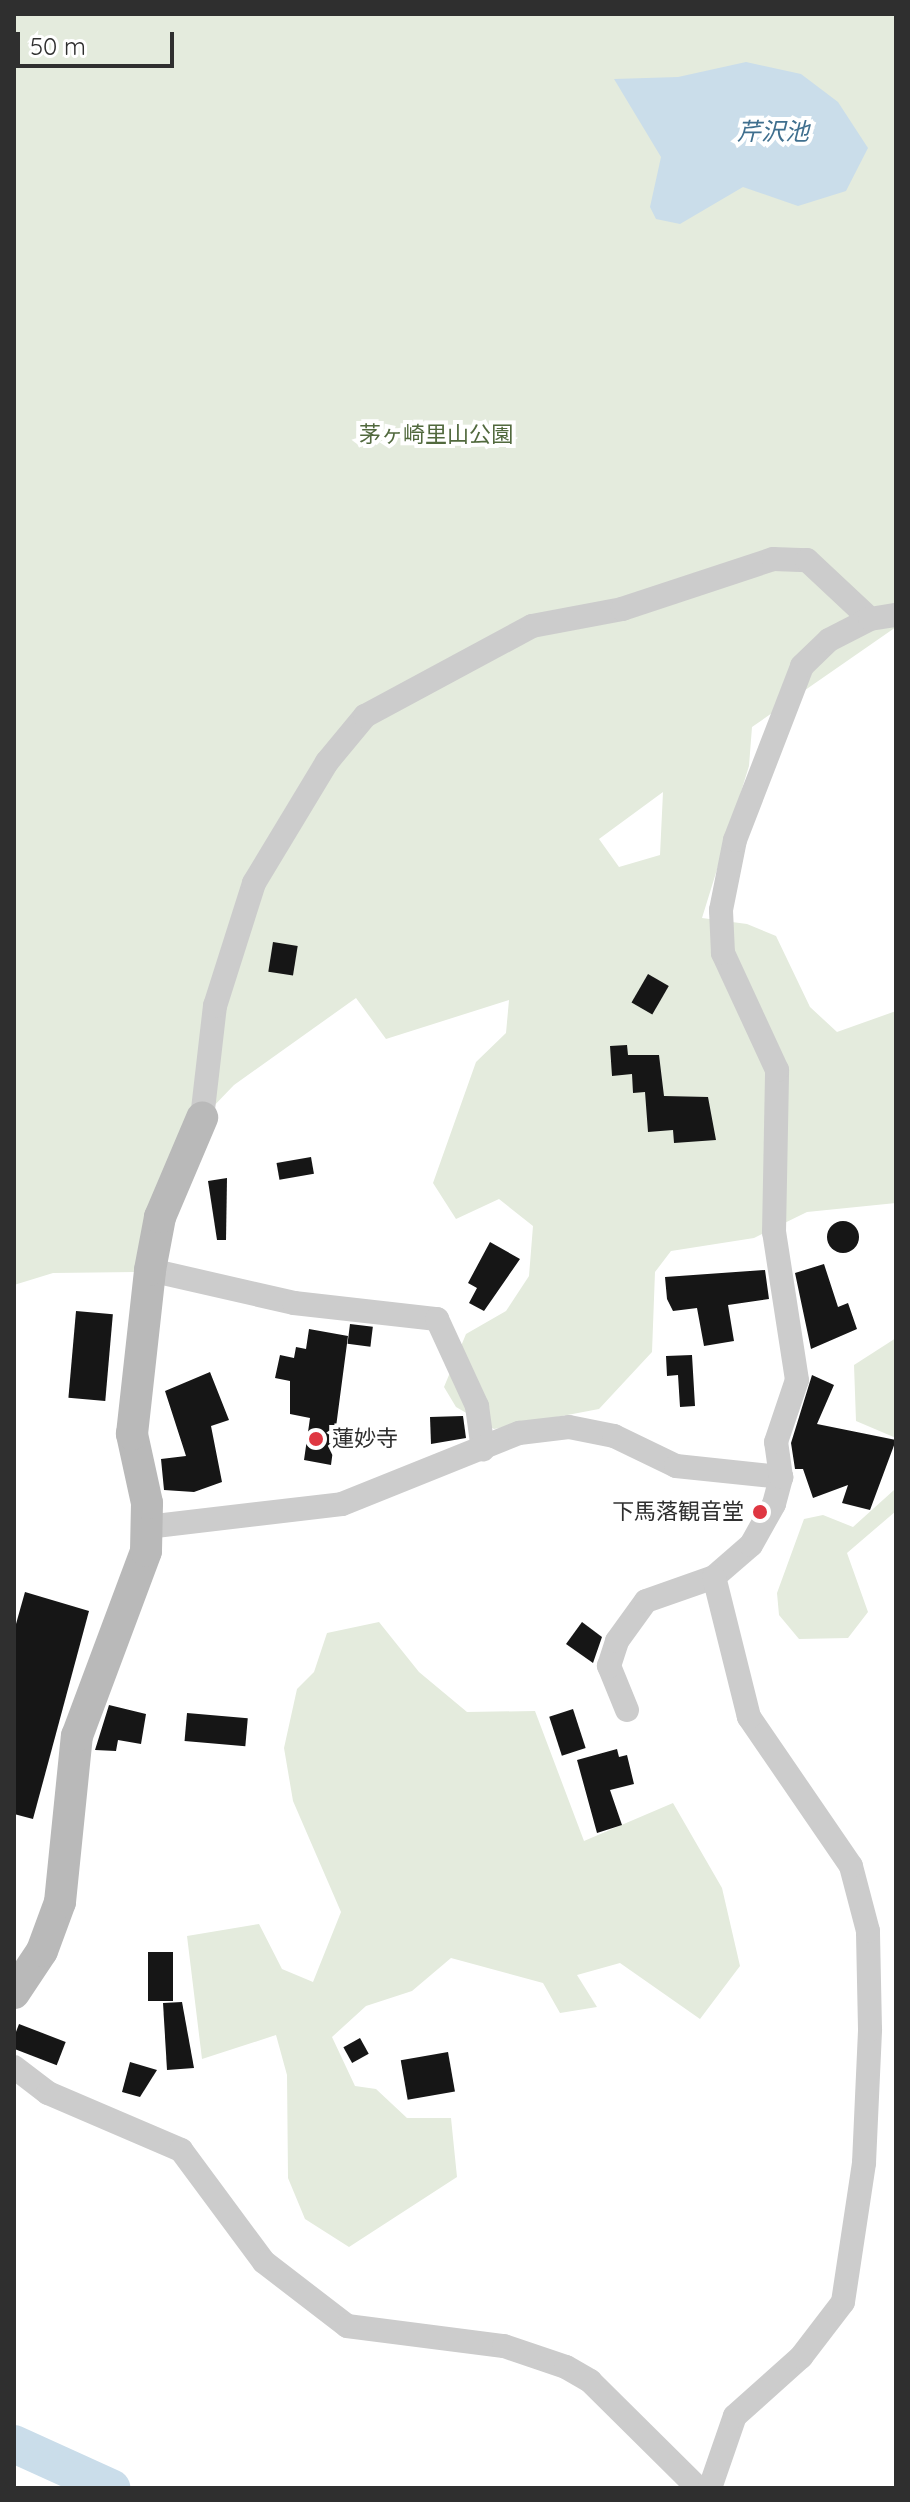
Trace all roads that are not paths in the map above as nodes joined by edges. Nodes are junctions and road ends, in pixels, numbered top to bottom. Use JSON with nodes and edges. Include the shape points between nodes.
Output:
{"nodes":[{"id":1,"x":896,"y":615,"type":"edge"},
{"id":2,"x":870,"y":619,"type":"junction"},
{"id":3,"x":202,"y":1118,"type":"joint"},
{"id":4,"x":150,"y":1270,"type":"junction"},
{"id":5,"x":483,"y":1450,"type":"junction"},
{"id":6,"x":781,"y":1477,"type":"junction"},
{"id":7,"x":147,"y":1527,"type":"junction"},
{"id":8,"x":714,"y":1577,"type":"junction"},
{"id":9,"x":627,"y":1710,"type":"dead end"},
{"id":10,"x":14,"y":1993,"type":"edge"},
{"id":11,"x":14,"y":2067,"type":"edge"},
{"id":12,"x":698,"y":2488,"type":"edge"},
{"id":13,"x":710,"y":2488,"type":"edge"}],
"edges":[{"from":1,"to":2,"type":"street"},
{"from":2,"to":3,"type":"street","via":[[807,560],[773,559],[622,609],[532,626],[365,716],[327,762],[254,883],[215,1006]]},
{"from":2,"to":6,"type":"street","via":[[829,640],[802,666],[783,701],[735,840],[721,910],[723,953],[777,1070],[774,1232],[797,1380],[776,1442]]},
{"from":3,"to":4,"type":"street","via":[[160,1217]]},
{"from":4,"to":5,"type":"street","via":[[294,1303],[437,1319],[477,1406]]},
{"from":4,"to":7,"type":"street","via":[[132,1434]]},
{"from":5,"to":6,"type":"street","via":[[519,1433],[569,1427],[614,1436],[676,1466]]},
{"from":5,"to":7,"type":"street","via":[[342,1504]]},
{"from":6,"to":8,"type":"street","via":[[751,1545]]},
{"from":7,"to":10,"type":"street","via":[[135,1589],[77,1736],[60,1902],[42,1951]]},
{"from":8,"to":9,"type":"street","via":[[662,1591],[631,1616],[609,1666]]},
{"from":8,"to":13,"type":"street","via":[[749,1717],[851,1866],[868,1931],[870,2029],[864,2163],[843,2302],[801,2357],[735,2416]]},
{"from":11,"to":12,"type":"street","via":[[48,2093],[181,2150],[264,2262],[347,2326],[504,2346],[566,2367],[590,2381]]}]}
